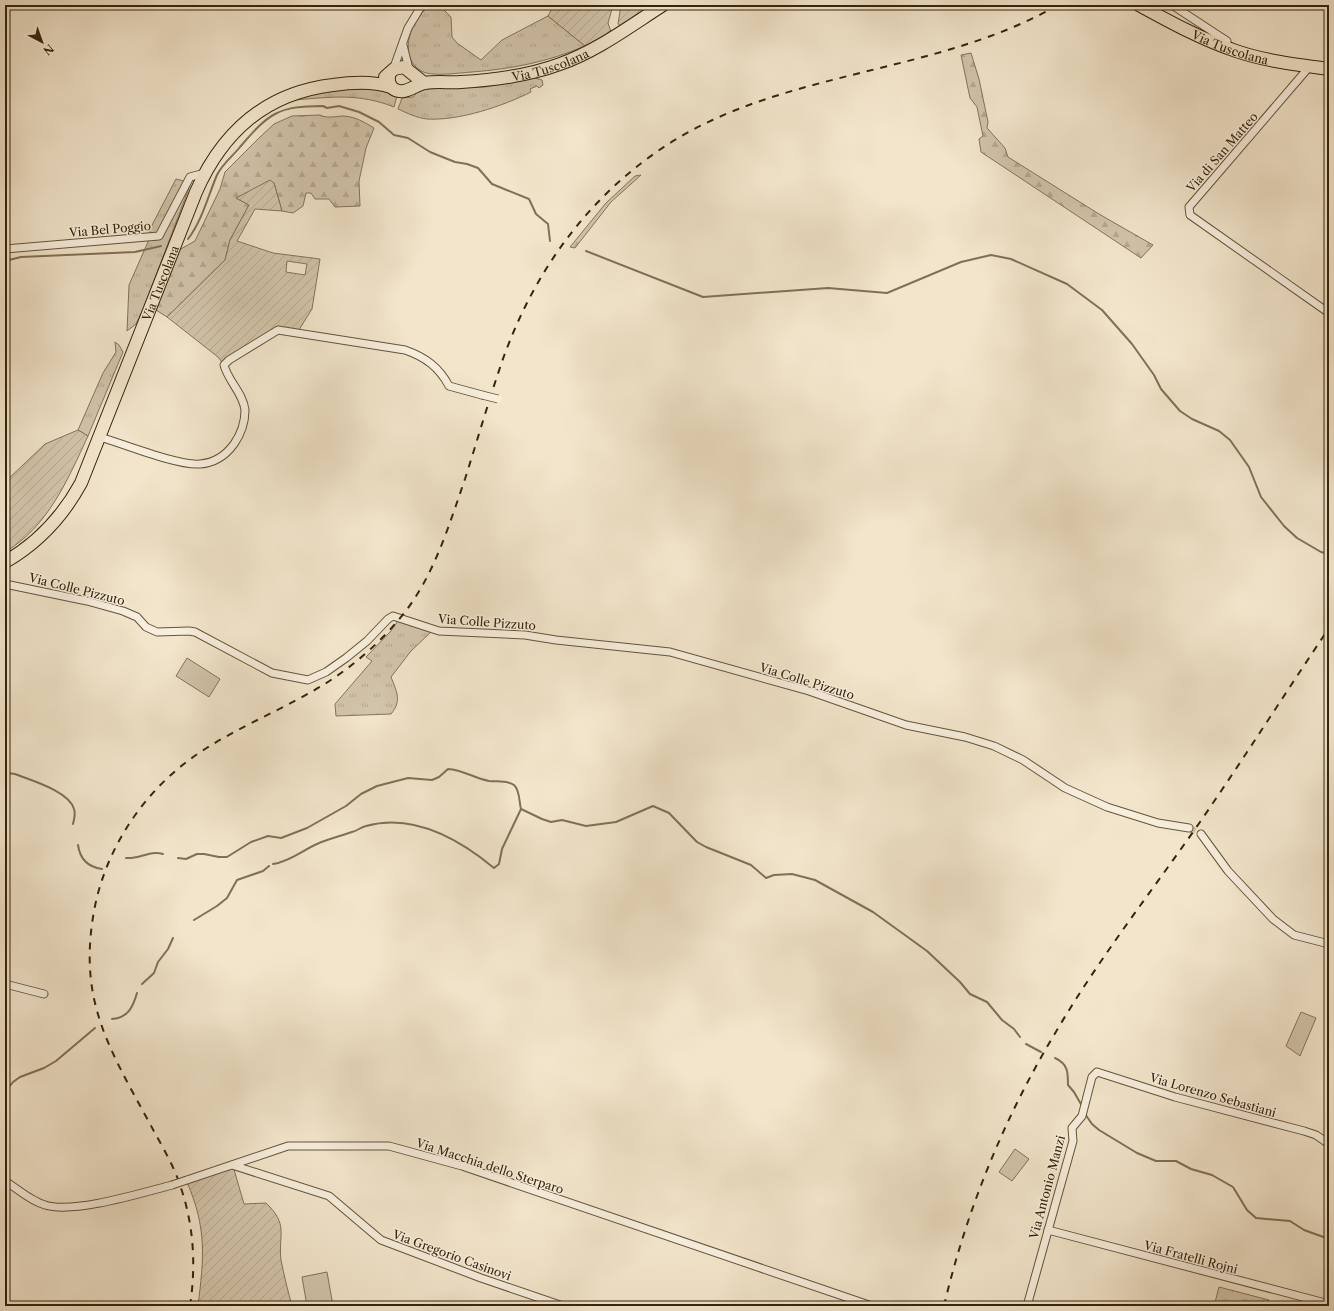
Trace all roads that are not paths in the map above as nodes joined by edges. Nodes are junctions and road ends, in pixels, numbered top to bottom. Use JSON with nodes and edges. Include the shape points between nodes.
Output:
{"nodes":[{"id":1,"x":422,"y":5,"type":"edge"},
{"id":2,"x":663,"y":5,"type":"edge"},
{"id":3,"x":1138,"y":5,"type":"edge"},
{"id":4,"x":1153,"y":5,"type":"edge"},
{"id":5,"x":1172,"y":5,"type":"edge"},
{"id":6,"x":1227,"y":41,"type":"junction"},
{"id":7,"x":403,"y":42,"type":"junction"},
{"id":8,"x":1329,"y":62,"type":"edge"},
{"id":9,"x":1310,"y":66,"type":"junction"},
{"id":10,"x":1329,"y":69,"type":"edge"},
{"id":11,"x":392,"y":71,"type":"junction"},
{"id":12,"x":411,"y":72,"type":"junction"},
{"id":13,"x":378,"y":82,"type":"junction"},
{"id":14,"x":424,"y":83,"type":"junction"},
{"id":15,"x":391,"y":87,"type":"junction"},
{"id":16,"x":408,"y":89,"type":"junction"},
{"id":17,"x":205,"y":173,"type":"junction"},
{"id":18,"x":5,"y":249,"type":"edge"},
{"id":19,"x":1329,"y":313,"type":"edge"},
{"id":20,"x":498,"y":399,"type":"dead end"},
{"id":21,"x":100,"y":437,"type":"junction"},
{"id":22,"x":5,"y":562,"type":"edge"},
{"id":23,"x":5,"y":584,"type":"edge"},
{"id":24,"x":1189,"y":828,"type":"tunnel mouth"},
{"id":25,"x":1201,"y":834,"type":"tunnel mouth"},
{"id":26,"x":1329,"y":944,"type":"edge"},
{"id":27,"x":5,"y":984,"type":"edge"},
{"id":28,"x":44,"y":994,"type":"dead end"},
{"id":29,"x":1092,"y":1077,"type":"joint"},
{"id":30,"x":1329,"y":1144,"type":"edge"},
{"id":31,"x":232,"y":1164,"type":"junction"},
{"id":32,"x":5,"y":1181,"type":"edge"},
{"id":33,"x":1048,"y":1230,"type":"junction"},
{"id":34,"x":1329,"y":1304,"type":"edge"},
{"id":35,"x":564,"y":1306,"type":"edge"},
{"id":36,"x":872,"y":1306,"type":"edge"},
{"id":37,"x":1027,"y":1306,"type":"edge"}],
"edges":[{"from":1,"to":7,"type":"street"},
{"from":2,"to":14,"type":"main road","name":"Via Tuscolana","via":[[583,54],[546,69],[521,76],[489,80]]},
{"from":3,"to":9,"type":"main road","name":"Via Tuscolana","via":[[1191,33],[1236,51],[1270,60]]},
{"from":4,"to":6,"type":"main road","name":"Via Tuscolana"},
{"from":5,"to":6,"type":"street"},
{"from":6,"to":8,"type":"main road","name":"Via Tuscolana","via":[[1257,50]]},
{"from":7,"to":11,"type":"street"},
{"from":7,"to":12,"type":"street","via":[[405,59]]},
{"from":9,"to":10,"type":"main road","name":"Via Tuscolana"},
{"from":9,"to":19,"type":"street","name":"Via di San Matteo","via":[[1188,207],[1190,215]]},
{"from":11,"to":12,"type":"main road","via":[[401,67]]},
{"from":11,"to":13,"type":"main road"},
{"from":11,"to":15,"type":"main road","via":[[389,77]]},
{"from":12,"to":14,"type":"main road"},
{"from":12,"to":16,"type":"main road","via":[[413,81]]},
{"from":13,"to":15,"type":"main road"},
{"from":13,"to":17,"type":"main road","name":"Via Tuscolana","via":[[316,87],[274,101],[235,132]]},
{"from":14,"to":16,"type":"main road","name":"Via Tuscolana"},
{"from":15,"to":16,"type":"main road","via":[[399,91]]},
{"from":17,"to":18,"type":"street","name":"Via Bel Poggio","via":[[190,178],[159,236]]},
{"from":17,"to":21,"type":"main road","name":"Via Tuscolana"},
{"from":20,"to":21,"type":"street","bridge":true,"via":[[449,386],[442,373],[422,356],[405,350],[278,330],[224,365],[245,412],[240,434],[233,446],[221,457],[205,464],[189,464]]},
{"from":21,"to":22,"type":"main road","name":"Via Tuscolana","via":[[81,482],[64,510],[40,536]]},
{"from":23,"to":24,"type":"street","name":"Via Colle Pizzuto","via":[[123,611],[137,617],[154,631],[189,630],[268,671],[307,680],[346,658],[388,619],[396,616],[439,631],[525,634],[556,640],[663,651],[809,691],[906,725],[965,737],[998,747],[1023,760],[1061,786],[1090,800],[1162,824]]},
{"from":25,"to":26,"type":"street","via":[[1228,871],[1273,919],[1294,935]]},
{"from":27,"to":28,"type":"street"},
{"from":29,"to":30,"type":"street","name":"Via Lorenzo Sebastiani","via":[[1097,1072],[1102,1073],[1175,1097],[1304,1131]]},
{"from":29,"to":33,"type":"street","name":"Via Antonio Manzi","via":[[1082,1116],[1072,1128],[1073,1140]]},
{"from":31,"to":32,"type":"street","name":"Via Macchia dello Sterparo","bridge":true,"via":[[172,1185],[123,1198],[61,1207],[41,1204]]},
{"from":31,"to":35,"type":"street","name":"Via Gregorio Casinovi","via":[[329,1196],[381,1240]]},
{"from":31,"to":36,"type":"street","name":"Via Macchia dello Sterparo","via":[[288,1146],[388,1146],[468,1168]]},
{"from":33,"to":34,"type":"street","name":"Via Fratelli Rojni"},
{"from":33,"to":37,"type":"street","name":"Via Antonio Manzi"}]}
